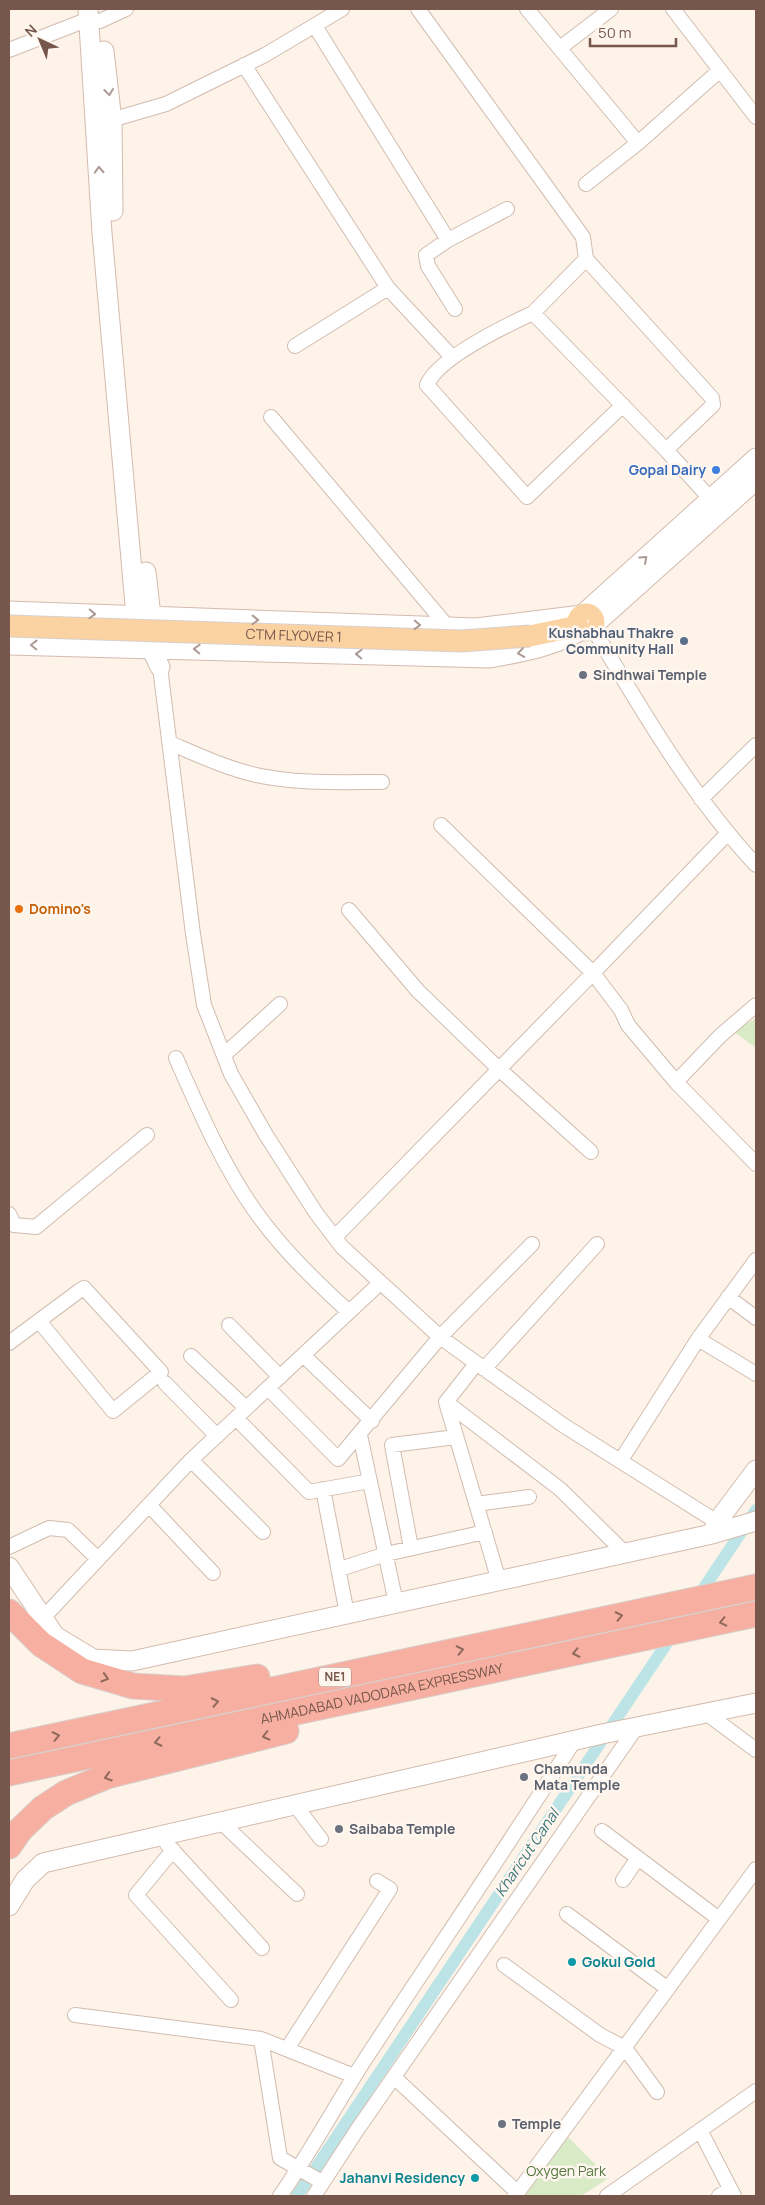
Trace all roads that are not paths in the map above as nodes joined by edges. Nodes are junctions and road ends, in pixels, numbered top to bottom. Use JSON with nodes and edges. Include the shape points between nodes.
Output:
{"nodes":[{"id":1,"x":126,"y":9,"type":"edge"},
{"id":2,"x":342,"y":9,"type":"edge"},
{"id":3,"x":418,"y":9,"type":"edge"},
{"id":4,"x":527,"y":9,"type":"edge"},
{"id":5,"x":611,"y":9,"type":"edge"},
{"id":6,"x":673,"y":9,"type":"edge"},
{"id":7,"x":94,"y":14,"type":"edge"},
{"id":8,"x":315,"y":26,"type":"junction"},
{"id":9,"x":560,"y":48,"type":"junction"},
{"id":10,"x":9,"y":50,"type":"edge"},
{"id":11,"x":244,"y":65,"type":"junction"},
{"id":12,"x":719,"y":71,"type":"junction"},
{"id":13,"x":756,"y":117,"type":"edge"},
{"id":14,"x":104,"y":122,"type":"junction"},
{"id":15,"x":638,"y":143,"type":"junction"},
{"id":16,"x":586,"y":184,"type":"dead end"},
{"id":17,"x":507,"y":209,"type":"dead end"},
{"id":18,"x":448,"y":240,"type":"junction"},
{"id":19,"x":586,"y":259,"type":"junction"},
{"id":20,"x":388,"y":288,"type":"junction"},
{"id":21,"x":455,"y":309,"type":"dead end"},
{"id":22,"x":533,"y":313,"type":"junction"},
{"id":23,"x":295,"y":346,"type":"dead end"},
{"id":24,"x":452,"y":358,"type":"junction"},
{"id":25,"x":623,"y":405,"type":"junction"},
{"id":26,"x":271,"y":417,"type":"dead end"},
{"id":27,"x":666,"y":450,"type":"junction"},
{"id":28,"x":756,"y":458,"type":"edge"},
{"id":29,"x":756,"y":480,"type":"edge"},
{"id":30,"x":716,"y":505,"type":"junction"},
{"id":31,"x":9,"y":611,"type":"edge"},
{"id":32,"x":144,"y":616,"type":"junction"},
{"id":33,"x":586,"y":625,"type":"junction"},
{"id":34,"x":9,"y":626,"type":"edge"},
{"id":35,"x":447,"y":626,"type":"junction"},
{"id":36,"x":9,"y":644,"type":"edge"},
{"id":37,"x":158,"y":648,"type":"junction"},
{"id":38,"x":160,"y":667,"type":"joint"},
{"id":39,"x":170,"y":743,"type":"junction"},
{"id":40,"x":756,"y":745,"type":"edge"},
{"id":41,"x":382,"y":782,"type":"dead end"},
{"id":42,"x":701,"y":799,"type":"junction"},
{"id":43,"x":441,"y":825,"type":"dead end"},
{"id":44,"x":727,"y":834,"type":"junction"},
{"id":45,"x":756,"y":865,"type":"edge"},
{"id":46,"x":349,"y":910,"type":"dead end"},
{"id":47,"x":593,"y":972,"type":"junction"},
{"id":48,"x":280,"y":1004,"type":"dead end"},
{"id":49,"x":756,"y":1005,"type":"edge"},
{"id":50,"x":224,"y":1055,"type":"junction"},
{"id":51,"x":176,"y":1058,"type":"dead end"},
{"id":52,"x":499,"y":1069,"type":"junction"},
{"id":53,"x":676,"y":1082,"type":"junction"},
{"id":54,"x":147,"y":1135,"type":"dead end"},
{"id":55,"x":591,"y":1152,"type":"dead end"},
{"id":56,"x":756,"y":1164,"type":"edge"},
{"id":57,"x":9,"y":1214,"type":"edge"},
{"id":58,"x":335,"y":1238,"type":"junction"},
{"id":59,"x":532,"y":1244,"type":"dead end"},
{"id":60,"x":596,"y":1244,"type":"dead end"},
{"id":61,"x":756,"y":1260,"type":"edge"},
{"id":62,"x":379,"y":1284,"type":"junction"},
{"id":63,"x":728,"y":1297,"type":"junction"},
{"id":64,"x":349,"y":1312,"type":"junction"},
{"id":65,"x":756,"y":1318,"type":"edge"},
{"id":66,"x":39,"y":1321,"type":"junction"},
{"id":67,"x":229,"y":1325,"type":"dead end"},
{"id":68,"x":440,"y":1337,"type":"junction"},
{"id":69,"x":698,"y":1339,"type":"junction"},
{"id":70,"x":9,"y":1343,"type":"edge"},
{"id":71,"x":303,"y":1355,"type":"junction"},
{"id":72,"x":191,"y":1356,"type":"dead end"},
{"id":73,"x":480,"y":1366,"type":"junction"},
{"id":74,"x":756,"y":1374,"type":"edge"},
{"id":75,"x":280,"y":1377,"type":"junction"},
{"id":76,"x":165,"y":1383,"type":"dead end"},
{"id":77,"x":268,"y":1388,"type":"junction"},
{"id":78,"x":446,"y":1402,"type":"junction"},
{"id":79,"x":246,"y":1408,"type":"junction"},
{"id":80,"x":236,"y":1418,"type":"junction"},
{"id":81,"x":372,"y":1421,"type":"junction"},
{"id":82,"x":360,"y":1434,"type":"junction"},
{"id":83,"x":217,"y":1436,"type":"junction"},
{"id":84,"x":456,"y":1437,"type":"junction"},
{"id":85,"x":191,"y":1460,"type":"junction"},
{"id":86,"x":621,"y":1460,"type":"junction"},
{"id":87,"x":756,"y":1470,"type":"edge"},
{"id":88,"x":370,"y":1480,"type":"junction"},
{"id":89,"x":323,"y":1489,"type":"junction"},
{"id":90,"x":528,"y":1497,"type":"dead end"},
{"id":91,"x":476,"y":1504,"type":"junction"},
{"id":92,"x":149,"y":1505,"type":"junction"},
{"id":93,"x":756,"y":1521,"type":"edge"},
{"id":94,"x":715,"y":1528,"type":"junction"},
{"id":95,"x":262,"y":1532,"type":"dead end"},
{"id":96,"x":485,"y":1532,"type":"junction"},
{"id":97,"x":9,"y":1547,"type":"edge"},
{"id":98,"x":411,"y":1548,"type":"junction"},
{"id":99,"x":625,"y":1553,"type":"junction"},
{"id":100,"x":386,"y":1554,"type":"junction"},
{"id":101,"x":98,"y":1559,"type":"junction"},
{"id":102,"x":9,"y":1567,"type":"edge"},
{"id":103,"x":340,"y":1569,"type":"junction"},
{"id":104,"x":212,"y":1573,"type":"dead end"},
{"id":105,"x":499,"y":1580,"type":"junction"},
{"id":106,"x":756,"y":1587,"type":"edge"},
{"id":107,"x":396,"y":1603,"type":"junction"},
{"id":108,"x":9,"y":1612,"type":"edge"},
{"id":109,"x":347,"y":1614,"type":"junction"},
{"id":110,"x":756,"y":1614,"type":"edge"},
{"id":111,"x":43,"y":1618,"type":"junction"},
{"id":112,"x":432,"y":1656,"type":"junction"},
{"id":113,"x":497,"y":1670,"type":"junction"},
{"id":114,"x":756,"y":1703,"type":"edge"},
{"id":115,"x":706,"y":1713,"type":"junction"},
{"id":116,"x":636,"y":1728,"type":"junction"},
{"id":117,"x":574,"y":1741,"type":"junction"},
{"id":118,"x":753,"y":1745,"type":"edge"},
{"id":119,"x":9,"y":1746,"type":"edge"},
{"id":120,"x":9,"y":1773,"type":"edge"},
{"id":121,"x":295,"y":1805,"type":"junction"},
{"id":122,"x":220,"y":1822,"type":"junction"},
{"id":123,"x":602,"y":1831,"type":"dead end"},
{"id":124,"x":159,"y":1836,"type":"junction"},
{"id":125,"x":321,"y":1839,"type":"dead end"},
{"id":126,"x":9,"y":1846,"type":"edge"},
{"id":127,"x":173,"y":1850,"type":"junction"},
{"id":128,"x":638,"y":1858,"type":"junction"},
{"id":129,"x":756,"y":1868,"type":"edge"},
{"id":130,"x":622,"y":1880,"type":"dead end"},
{"id":131,"x":377,"y":1881,"type":"dead end"},
{"id":132,"x":297,"y":1894,"type":"dead end"},
{"id":133,"x":9,"y":1906,"type":"edge"},
{"id":134,"x":568,"y":1914,"type":"dead end"},
{"id":135,"x":719,"y":1919,"type":"junction"},
{"id":136,"x":262,"y":1948,"type":"dead end"},
{"id":137,"x":504,"y":1965,"type":"dead end"},
{"id":138,"x":668,"y":1989,"type":"junction"},
{"id":139,"x":232,"y":2000,"type":"dead end"},
{"id":140,"x":75,"y":2015,"type":"dead end"},
{"id":141,"x":261,"y":2039,"type":"junction"},
{"id":142,"x":625,"y":2048,"type":"junction"},
{"id":143,"x":287,"y":2049,"type":"junction"},
{"id":144,"x":354,"y":2076,"type":"junction"},
{"id":145,"x":394,"y":2077,"type":"junction"},
{"id":146,"x":756,"y":2091,"type":"edge"},
{"id":147,"x":657,"y":2092,"type":"dead end"},
{"id":148,"x":700,"y":2130,"type":"junction"},
{"id":149,"x":299,"y":2168,"type":"junction"},
{"id":150,"x":322,"y":2182,"type":"junction"},
{"id":151,"x":517,"y":2194,"type":"edge"},
{"id":152,"x":728,"y":2194,"type":"edge"},
{"id":153,"x":280,"y":2196,"type":"edge"},
{"id":154,"x":314,"y":2196,"type":"edge"},
{"id":155,"x":607,"y":2196,"type":"edge"}],
"edges":[{"from":1,"to":7,"type":"street"},
{"from":2,"to":8,"type":"street"},
{"from":3,"to":19,"type":"street","via":[[583,237]]},
{"from":4,"to":9,"type":"street"},
{"from":5,"to":9,"type":"street"},
{"from":6,"to":12,"type":"street"},
{"from":7,"to":10,"type":"street"},
{"from":7,"to":14,"type":"street"},
{"from":8,"to":11,"type":"street"},
{"from":8,"to":18,"type":"street"},
{"from":9,"to":15,"type":"street"},
{"from":11,"to":14,"type":"street","via":[[166,104]]},
{"from":11,"to":20,"type":"street"},
{"from":12,"to":13,"type":"street"},
{"from":12,"to":15,"type":"street"},
{"from":14,"to":32,"type":"street","via":[[102,233]]},
{"from":15,"to":16,"type":"street"},
{"from":17,"to":18,"type":"street"},
{"from":18,"to":21,"type":"street","via":[[426,255],[428,266]]},
{"from":19,"to":22,"type":"street"},
{"from":19,"to":27,"type":"street","via":[[712,398],[713,405]]},
{"from":20,"to":23,"type":"street"},
{"from":20,"to":24,"type":"street"},
{"from":22,"to":24,"type":"street"},
{"from":22,"to":25,"type":"street"},
{"from":24,"to":25,"type":"street","via":[[430,377],[427,386],[528,497]]},
{"from":25,"to":27,"type":"street"},
{"from":26,"to":35,"type":"street"},
{"from":27,"to":30,"type":"street"},
{"from":28,"to":30,"type":"street"},
{"from":29,"to":30,"type":"street"},
{"from":30,"to":33,"type":"street"},
{"from":31,"to":32,"type":"street","one_way":true},
{"from":32,"to":35,"type":"street","one_way":true},
{"from":32,"to":37,"type":"street"},
{"from":33,"to":34,"type":"main road","name":"CTM FLYOVER 1","bridge":true,"via":[[530,636],[461,641]]},
{"from":33,"to":35,"type":"street"},
{"from":33,"to":37,"type":"street","one_way":true,"via":[[561,642],[489,658]]},
{"from":33,"to":42,"type":"street"},
{"from":37,"to":36,"type":"street","one_way":true},
{"from":37,"to":38,"type":"street"},
{"from":38,"to":39,"type":"street"},
{"from":39,"to":41,"type":"street","via":[[227,767],[258,775],[318,782]]},
{"from":39,"to":50,"type":"street","via":[[204,1005]]},
{"from":40,"to":42,"type":"street"},
{"from":42,"to":44,"type":"street"},
{"from":43,"to":47,"type":"street"},
{"from":44,"to":45,"type":"street"},
{"from":44,"to":47,"type":"street"},
{"from":46,"to":52,"type":"street","via":[[418,990]]},
{"from":47,"to":52,"type":"street"},
{"from":47,"to":53,"type":"street","via":[[628,1025]]},
{"from":48,"to":50,"type":"street"},
{"from":49,"to":53,"type":"street","via":[[720,1036]]},
{"from":50,"to":58,"type":"street","via":[[266,1135]]},
{"from":51,"to":64,"type":"street","via":[[213,1140],[255,1211],[304,1272]]},
{"from":52,"to":55,"type":"street"},
{"from":52,"to":58,"type":"street"},
{"from":53,"to":56,"type":"street"},
{"from":54,"to":57,"type":"street","via":[[36,1227],[14,1225]]},
{"from":58,"to":62,"type":"street"},
{"from":59,"to":68,"type":"street"},
{"from":60,"to":73,"type":"street"},
{"from":61,"to":63,"type":"street"},
{"from":62,"to":64,"type":"street"},
{"from":62,"to":68,"type":"street"},
{"from":63,"to":65,"type":"street"},
{"from":63,"to":69,"type":"street"},
{"from":64,"to":71,"type":"street"},
{"from":66,"to":66,"type":"street","via":[[84,1288],[161,1372],[113,1411]]},
{"from":66,"to":70,"type":"street"},
{"from":67,"to":75,"type":"street"},
{"from":68,"to":73,"type":"street"},
{"from":68,"to":81,"type":"street"},
{"from":69,"to":74,"type":"street"},
{"from":69,"to":86,"type":"street"},
{"from":71,"to":75,"type":"street"},
{"from":71,"to":81,"type":"street"},
{"from":72,"to":79,"type":"street"},
{"from":73,"to":78,"type":"street"},
{"from":73,"to":86,"type":"street","via":[[563,1425]]},
{"from":75,"to":77,"type":"street"},
{"from":76,"to":83,"type":"street"},
{"from":77,"to":79,"type":"street"},
{"from":77,"to":82,"type":"street","via":[[338,1459]]},
{"from":78,"to":84,"type":"street"},
{"from":78,"to":99,"type":"street","via":[[560,1490]]},
{"from":79,"to":80,"type":"street"},
{"from":80,"to":83,"type":"street"},
{"from":80,"to":89,"type":"street","via":[[309,1492]]},
{"from":81,"to":82,"type":"street"},
{"from":82,"to":88,"type":"street"},
{"from":83,"to":85,"type":"street"},
{"from":84,"to":91,"type":"street"},
{"from":84,"to":98,"type":"street","via":[[392,1445]]},
{"from":85,"to":92,"type":"street"},
{"from":85,"to":95,"type":"street"},
{"from":86,"to":94,"type":"street"},
{"from":87,"to":94,"type":"street"},
{"from":88,"to":89,"type":"street"},
{"from":88,"to":100,"type":"street"},
{"from":89,"to":103,"type":"street"},
{"from":90,"to":91,"type":"street"},
{"from":91,"to":96,"type":"street"},
{"from":92,"to":101,"type":"street"},
{"from":92,"to":104,"type":"street"},
{"from":93,"to":94,"type":"street"},
{"from":94,"to":99,"type":"street"},
{"from":96,"to":98,"type":"street"},
{"from":96,"to":105,"type":"street"},
{"from":97,"to":101,"type":"street","via":[[48,1528],[68,1530]]},
{"from":98,"to":100,"type":"street"},
{"from":99,"to":105,"type":"street"},
{"from":100,"to":103,"type":"street"},
{"from":100,"to":107,"type":"street"},
{"from":101,"to":111,"type":"street"},
{"from":102,"to":111,"type":"street"},
{"from":103,"to":109,"type":"street"},
{"from":105,"to":107,"type":"street"},
{"from":112,"to":106,"type":"highway","name":"AHMADABAD VADODARA EXPRESSWAY","number":"NE1","one_way":true},
{"from":107,"to":109,"type":"street"},
{"from":108,"to":112,"type":"highway","one_way":true,"via":[[41,1644],[82,1671],[133,1686],[184,1689],[373,1658]]},
{"from":109,"to":111,"type":"street","via":[[132,1661],[93,1659],[55,1636]]},
{"from":110,"to":113,"type":"highway","name":"AHMADABAD VADODARA EXPRESSWAY","number":"NE1","one_way":true},
{"from":119,"to":112,"type":"highway","name":"AHMADABAD VADODARA EXPRESSWAY","number":"NE1","one_way":true},
{"from":113,"to":120,"type":"highway","name":"AHMADABAD VADODARA EXPRESSWAY","number":"NE1","one_way":true},
{"from":113,"to":126,"type":"highway","one_way":true,"via":[[456,1688],[107,1776],[66,1793],[43,1808]]},
{"from":114,"to":115,"type":"street"},
{"from":115,"to":116,"type":"street"},
{"from":115,"to":118,"type":"street"},
{"from":116,"to":117,"type":"street"},
{"from":116,"to":145,"type":"street"},
{"from":117,"to":121,"type":"street"},
{"from":117,"to":144,"type":"street"},
{"from":121,"to":122,"type":"street"},
{"from":121,"to":125,"type":"street"},
{"from":122,"to":124,"type":"street"},
{"from":122,"to":132,"type":"street"},
{"from":123,"to":128,"type":"street"},
{"from":124,"to":127,"type":"street"},
{"from":124,"to":133,"type":"street","via":[[43,1864],[25,1880]]},
{"from":127,"to":136,"type":"street"},
{"from":127,"to":139,"type":"street","via":[[136,1895]]},
{"from":128,"to":130,"type":"street"},
{"from":128,"to":135,"type":"street"},
{"from":129,"to":135,"type":"street"},
{"from":131,"to":143,"type":"street","via":[[390,1889]]},
{"from":134,"to":138,"type":"street"},
{"from":135,"to":138,"type":"street"},
{"from":137,"to":142,"type":"street","via":[[600,2035]]},
{"from":138,"to":142,"type":"street"},
{"from":140,"to":141,"type":"street"},
{"from":141,"to":143,"type":"street"},
{"from":141,"to":149,"type":"street","via":[[280,2158]]},
{"from":142,"to":147,"type":"street"},
{"from":142,"to":151,"type":"street"},
{"from":143,"to":144,"type":"street"},
{"from":144,"to":149,"type":"street"},
{"from":145,"to":150,"type":"street"},
{"from":145,"to":151,"type":"street"},
{"from":146,"to":148,"type":"street"},
{"from":148,"to":152,"type":"street"},
{"from":148,"to":155,"type":"street"},
{"from":149,"to":150,"type":"street"},
{"from":149,"to":153,"type":"street"},
{"from":150,"to":154,"type":"street"}]}
